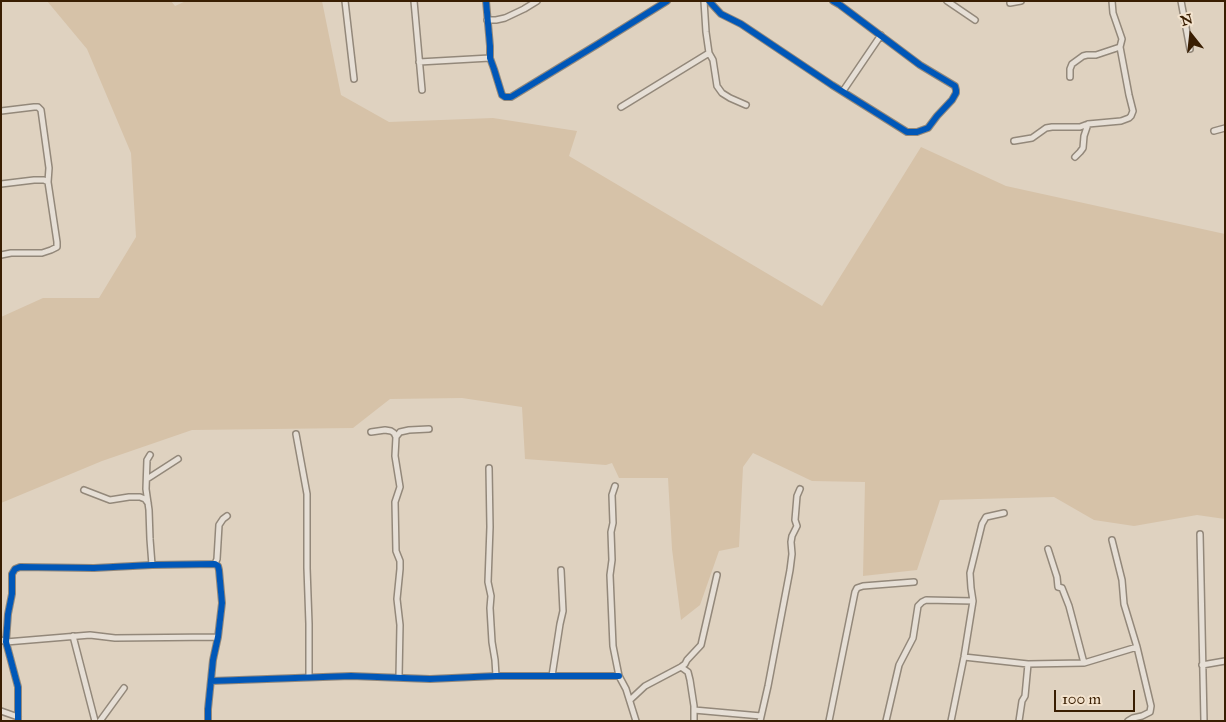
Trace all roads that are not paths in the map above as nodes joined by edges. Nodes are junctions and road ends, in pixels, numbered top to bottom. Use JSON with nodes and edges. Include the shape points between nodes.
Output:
{"nodes":[{"id":1,"x":345,"y":1,"type":"edge"},
{"id":2,"x":414,"y":1,"type":"edge"},
{"id":3,"x":486,"y":1,"type":"edge"},
{"id":4,"x":537,"y":1,"type":"edge"},
{"id":5,"x":667,"y":1,"type":"edge"},
{"id":6,"x":704,"y":1,"type":"edge"},
{"id":7,"x":709,"y":1,"type":"edge"},
{"id":8,"x":833,"y":1,"type":"edge"},
{"id":9,"x":947,"y":1,"type":"edge"},
{"id":10,"x":1021,"y":1,"type":"edge"},
{"id":11,"x":1112,"y":1,"type":"edge"},
{"id":12,"x":1181,"y":1,"type":"edge"},
{"id":13,"x":841,"y":3,"type":"edge"},
{"id":14,"x":1010,"y":3,"type":"dead end"},
{"id":15,"x":487,"y":20,"type":"junction"},
{"id":16,"x":975,"y":20,"type":"dead end"},
{"id":17,"x":880,"y":35,"type":"junction"},
{"id":18,"x":1120,"y":47,"type":"junction"},
{"id":19,"x":1190,"y":49,"type":"dead end"},
{"id":20,"x":709,"y":53,"type":"junction"},
{"id":21,"x":490,"y":58,"type":"junction"},
{"id":22,"x":420,"y":62,"type":"junction"},
{"id":23,"x":1070,"y":77,"type":"dead end"},
{"id":24,"x":354,"y":79,"type":"dead end"},
{"id":25,"x":422,"y":90,"type":"dead end"},
{"id":26,"x":843,"y":92,"type":"junction"},
{"id":27,"x":746,"y":105,"type":"dead end"},
{"id":28,"x":621,"y":107,"type":"dead end"},
{"id":29,"x":1,"y":111,"type":"edge"},
{"id":30,"x":1088,"y":124,"type":"junction"},
{"id":31,"x":1225,"y":128,"type":"edge"},
{"id":32,"x":1214,"y":132,"type":"dead end"},
{"id":33,"x":1014,"y":141,"type":"dead end"},
{"id":34,"x":1076,"y":157,"type":"dead end"},
{"id":35,"x":48,"y":182,"type":"junction"},
{"id":36,"x":1,"y":184,"type":"edge"},
{"id":37,"x":1,"y":255,"type":"edge"},
{"id":38,"x":430,"y":429,"type":"dead end"},
{"id":39,"x":370,"y":432,"type":"dead end"},
{"id":40,"x":296,"y":434,"type":"dead end"},
{"id":41,"x":396,"y":437,"type":"junction"},
{"id":42,"x":150,"y":455,"type":"dead end"},
{"id":43,"x":178,"y":459,"type":"dead end"},
{"id":44,"x":489,"y":468,"type":"dead end"},
{"id":45,"x":147,"y":479,"type":"junction"},
{"id":46,"x":615,"y":486,"type":"dead end"},
{"id":47,"x":800,"y":488,"type":"dead end"},
{"id":48,"x":84,"y":490,"type":"dead end"},
{"id":49,"x":148,"y":503,"type":"junction"},
{"id":50,"x":1004,"y":514,"type":"dead end"},
{"id":51,"x":227,"y":516,"type":"dead end"},
{"id":52,"x":1200,"y":534,"type":"dead end"},
{"id":53,"x":1112,"y":540,"type":"dead end"},
{"id":54,"x":1048,"y":549,"type":"dead end"},
{"id":55,"x":215,"y":564,"type":"junction"},
{"id":56,"x":152,"y":565,"type":"junction"},
{"id":57,"x":561,"y":570,"type":"dead end"},
{"id":58,"x":717,"y":575,"type":"dead end"},
{"id":59,"x":914,"y":582,"type":"dead end"},
{"id":60,"x":973,"y":601,"type":"junction"},
{"id":61,"x":73,"y":636,"type":"junction"},
{"id":62,"x":218,"y":637,"type":"junction"},
{"id":63,"x":4,"y":641,"type":"edge"},
{"id":64,"x":1137,"y":647,"type":"junction"},
{"id":65,"x":964,"y":658,"type":"junction"},
{"id":66,"x":1225,"y":661,"type":"edge"},
{"id":67,"x":1084,"y":663,"type":"junction"},
{"id":68,"x":1028,"y":664,"type":"junction"},
{"id":69,"x":1202,"y":665,"type":"junction"},
{"id":70,"x":681,"y":667,"type":"junction"},
{"id":71,"x":496,"y":676,"type":"junction"},
{"id":72,"x":552,"y":676,"type":"junction"},
{"id":73,"x":619,"y":676,"type":"junction"},
{"id":74,"x":309,"y":677,"type":"junction"},
{"id":75,"x":399,"y":677,"type":"junction"},
{"id":76,"x":211,"y":681,"type":"junction"},
{"id":77,"x":124,"y":688,"type":"dead end"},
{"id":78,"x":630,"y":700,"type":"junction"},
{"id":79,"x":694,"y":710,"type":"junction"},
{"id":80,"x":1,"y":711,"type":"edge"},
{"id":81,"x":18,"y":719,"type":"edge"},
{"id":82,"x":761,"y":719,"type":"edge"},
{"id":83,"x":95,"y":721,"type":"edge"},
{"id":84,"x":100,"y":721,"type":"edge"},
{"id":85,"x":208,"y":721,"type":"edge"},
{"id":86,"x":636,"y":721,"type":"edge"},
{"id":87,"x":694,"y":721,"type":"edge"},
{"id":88,"x":829,"y":721,"type":"edge"},
{"id":89,"x":886,"y":721,"type":"edge"},
{"id":90,"x":951,"y":721,"type":"edge"},
{"id":91,"x":1019,"y":721,"type":"edge"},
{"id":92,"x":1128,"y":721,"type":"edge"},
{"id":93,"x":1204,"y":721,"type":"edge"}],
"edges":[{"from":1,"to":24,"type":"street"},
{"from":2,"to":22,"type":"street"},
{"from":3,"to":15,"type":"street"},
{"from":4,"to":15,"type":"street","via":[[505,18]]},
{"from":5,"to":21,"type":"street","via":[[511,97],[502,95]]},
{"from":6,"to":20,"type":"street"},
{"from":7,"to":26,"type":"street","via":[[721,14]]},
{"from":8,"to":13,"type":"street"},
{"from":9,"to":16,"type":"street"},
{"from":10,"to":14,"type":"street"},
{"from":11,"to":18,"type":"street","via":[[1122,40]]},
{"from":12,"to":19,"type":"street"},
{"from":13,"to":17,"type":"street"},
{"from":15,"to":21,"type":"street"},
{"from":17,"to":26,"type":"street"},
{"from":17,"to":26,"type":"street","via":[[955,86],[952,100],[928,128],[907,132]]},
{"from":18,"to":23,"type":"street","via":[[1083,56],[1072,64]]},
{"from":18,"to":30,"type":"street","via":[[1132,114],[1121,121]]},
{"from":20,"to":27,"type":"street","via":[[719,90]]},
{"from":20,"to":28,"type":"street"},
{"from":21,"to":22,"type":"street"},
{"from":22,"to":25,"type":"street"},
{"from":29,"to":35,"type":"street","via":[[34,107],[41,110]]},
{"from":30,"to":33,"type":"street","via":[[1046,128],[1032,138]]},
{"from":30,"to":34,"type":"street","via":[[1082,148]]},
{"from":31,"to":32,"type":"street"},
{"from":35,"to":36,"type":"street","via":[[34,180]]},
{"from":35,"to":37,"type":"street","via":[[56,247],[42,253]]},
{"from":38,"to":41,"type":"street","via":[[400,432]]},
{"from":39,"to":41,"type":"street","via":[[385,430]]},
{"from":40,"to":74,"type":"street","via":[[307,494]]},
{"from":41,"to":75,"type":"street","via":[[395,456],[400,487],[395,502],[396,551],[400,561],[397,599]]},
{"from":42,"to":45,"type":"street"},
{"from":43,"to":45,"type":"street"},
{"from":44,"to":71,"type":"street","via":[[488,582]]},
{"from":45,"to":49,"type":"street"},
{"from":46,"to":73,"type":"street","via":[[612,495],[610,597],[613,646]]},
{"from":47,"to":82,"type":"street","via":[[790,570]]},
{"from":48,"to":49,"type":"street","via":[[110,500],[140,497]]},
{"from":49,"to":56,"type":"street"},
{"from":50,"to":60,"type":"street","via":[[986,517],[982,524],[970,573]]},
{"from":51,"to":55,"type":"street","via":[[219,525]]},
{"from":52,"to":69,"type":"street"},
{"from":53,"to":64,"type":"street","via":[[1124,604]]},
{"from":54,"to":67,"type":"street","via":[[1058,587],[1062,588],[1069,606]]},
{"from":55,"to":56,"type":"street"},
{"from":55,"to":62,"type":"street","via":[[219,570],[222,603]]},
{"from":56,"to":63,"type":"street","via":[[17,567],[12,574]]},
{"from":57,"to":72,"type":"street","via":[[563,611]]},
{"from":58,"to":70,"type":"street","via":[[701,645]]},
{"from":59,"to":88,"type":"street","via":[[857,588]]},
{"from":60,"to":65,"type":"street"},
{"from":60,"to":89,"type":"street","via":[[926,600],[918,606],[913,638],[899,665]]},
{"from":61,"to":62,"type":"street"},
{"from":61,"to":63,"type":"street"},
{"from":61,"to":83,"type":"street"},
{"from":62,"to":76,"type":"street"},
{"from":63,"to":81,"type":"street","via":[[18,687]]},
{"from":64,"to":67,"type":"street"},
{"from":64,"to":92,"type":"street","via":[[1151,706],[1150,712]]},
{"from":65,"to":68,"type":"street"},
{"from":65,"to":90,"type":"street"},
{"from":66,"to":69,"type":"street"},
{"from":67,"to":68,"type":"street"},
{"from":68,"to":91,"type":"street"},
{"from":69,"to":93,"type":"street"},
{"from":70,"to":78,"type":"street","via":[[645,686]]},
{"from":70,"to":79,"type":"street","via":[[688,672]]},
{"from":71,"to":72,"type":"street"},
{"from":71,"to":75,"type":"street"},
{"from":72,"to":73,"type":"street"},
{"from":73,"to":78,"type":"street"},
{"from":74,"to":75,"type":"street"},
{"from":74,"to":76,"type":"street"},
{"from":76,"to":85,"type":"street"},
{"from":77,"to":84,"type":"street"},
{"from":78,"to":86,"type":"street"},
{"from":79,"to":82,"type":"street"},
{"from":79,"to":87,"type":"street"},
{"from":80,"to":81,"type":"street"}]}
